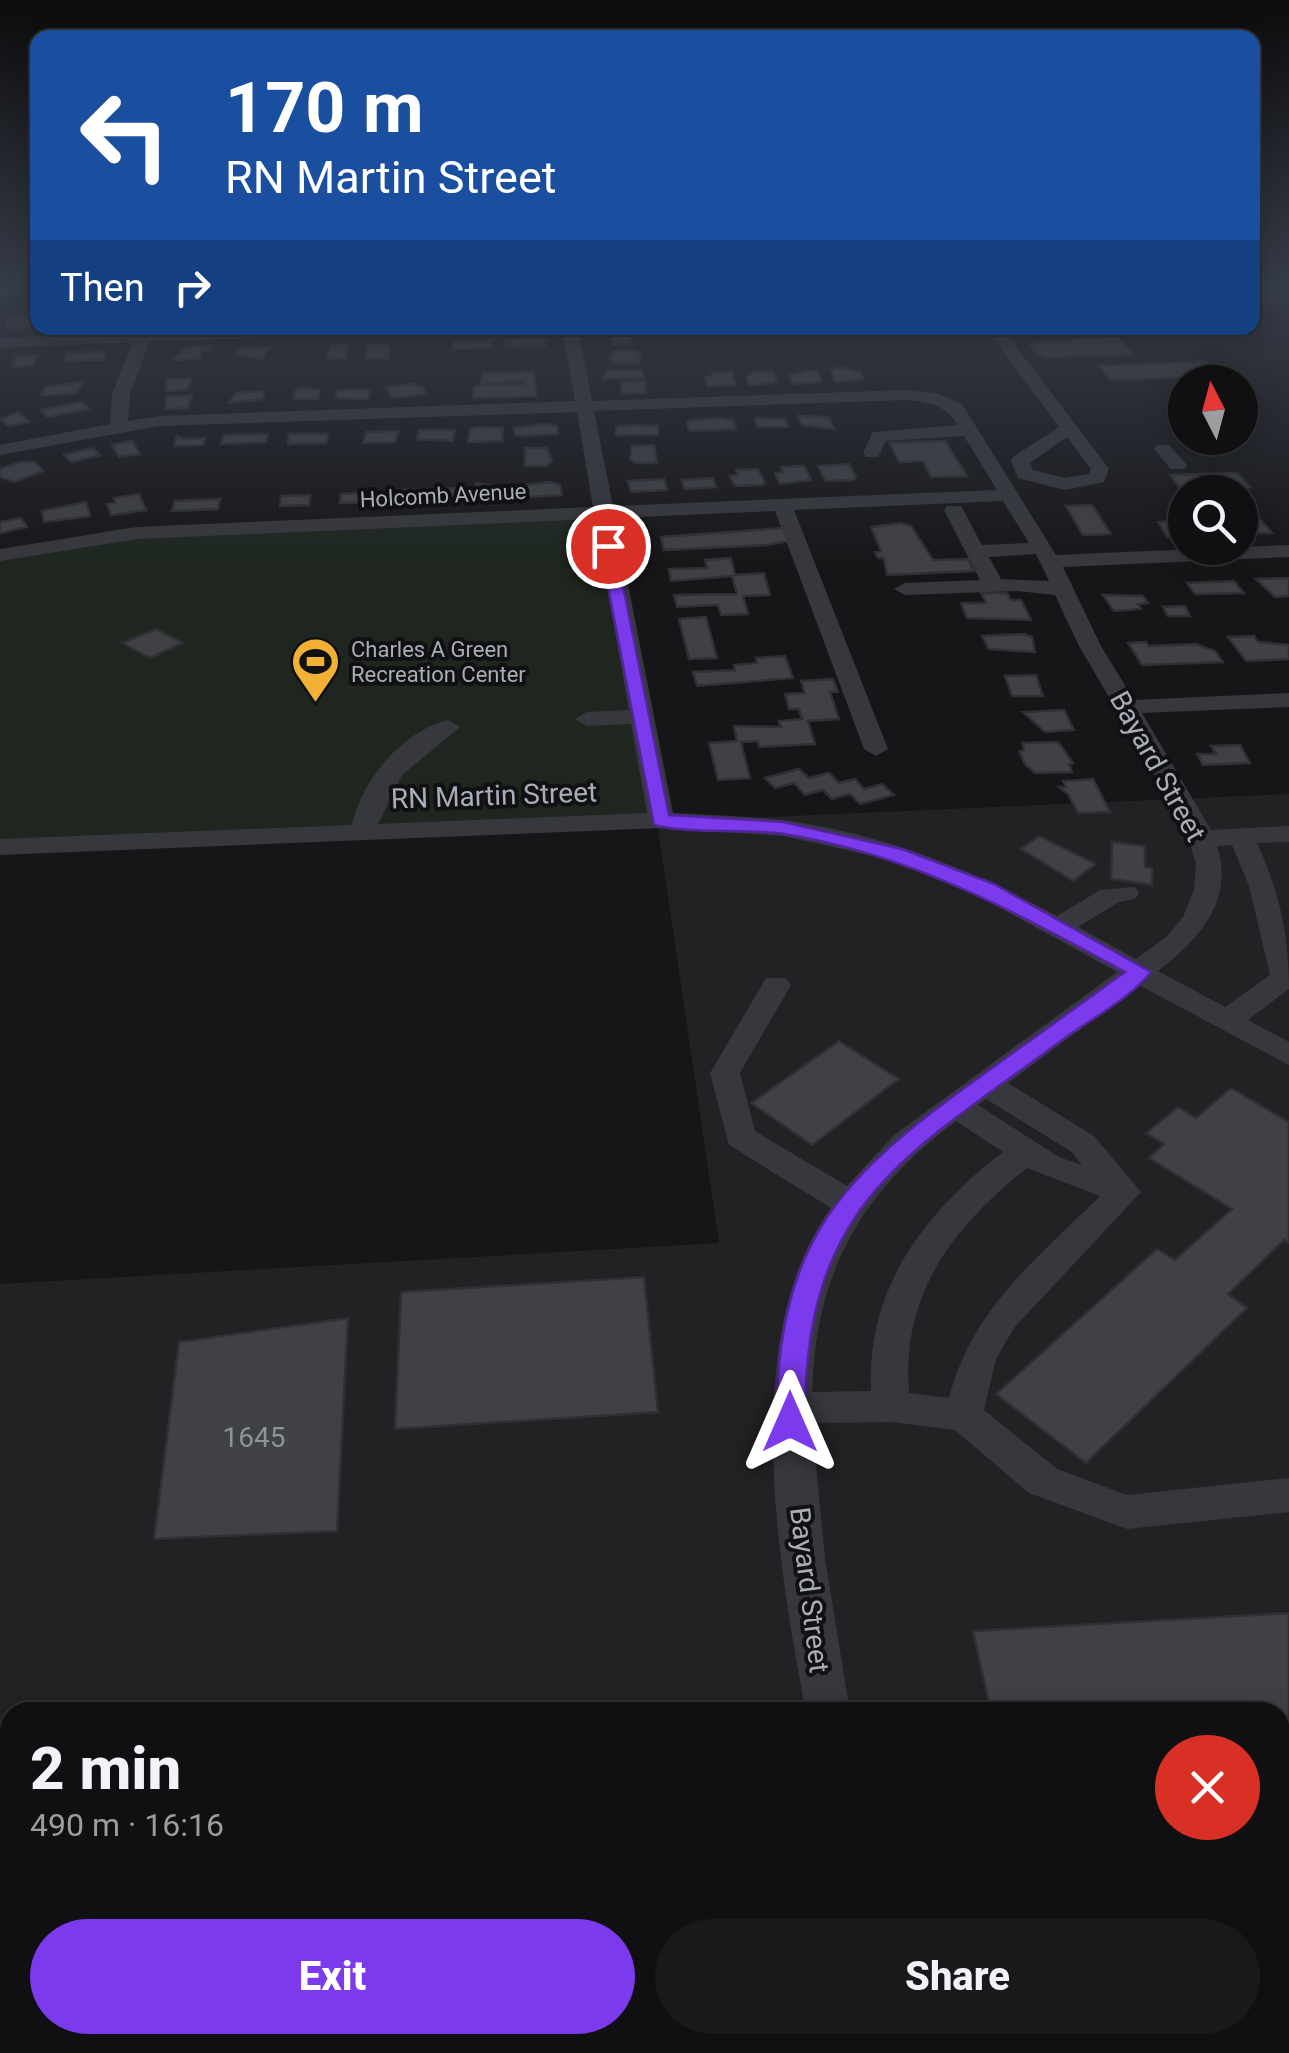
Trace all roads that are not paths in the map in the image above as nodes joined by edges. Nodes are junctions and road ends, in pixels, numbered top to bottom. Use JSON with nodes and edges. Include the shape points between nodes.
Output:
{"nodes":[{"id":1,"x":127,"y":379,"type":"edge"},
{"id":2,"x":578,"y":379,"type":"edge"},
{"id":3,"x":1032,"y":379,"type":"edge"},
{"id":4,"x":582,"y":407,"type":"junction"},
{"id":5,"x":119,"y":424,"type":"junction"},
{"id":6,"x":1069,"y":428,"type":"junction"},
{"id":7,"x":969,"y":430,"type":"junction"},
{"id":8,"x":0,"y":450,"type":"edge"},
{"id":9,"x":1164,"y":450,"type":"dead end"},
{"id":10,"x":872,"y":453,"type":"dead end"},
{"id":11,"x":1178,"y":465,"type":"dead end"},
{"id":12,"x":1009,"y":495,"type":"junction"},
{"id":13,"x":782,"y":504,"type":"junction"},
{"id":14,"x":954,"y":510,"type":"dead end"},
{"id":15,"x":601,"y":512,"type":"junction"},
{"id":16,"x":989,"y":550,"type":"junction"},
{"id":17,"x":1289,"y":552,"type":"edge"},
{"id":18,"x":0,"y":555,"type":"edge"},
{"id":19,"x":1046,"y":555,"type":"junction"},
{"id":20,"x":1017,"y":585,"type":"junction"},
{"id":21,"x":994,"y":586,"type":"junction"},
{"id":22,"x":904,"y":589,"type":"dead end"},
{"id":23,"x":1063,"y":589,"type":"junction"},
{"id":24,"x":1289,"y":700,"type":"edge"},
{"id":25,"x":1126,"y":708,"type":"junction"},
{"id":26,"x":640,"y":716,"type":"junction"},
{"id":27,"x":587,"y":720,"type":"dead end"},
{"id":28,"x":448,"y":727,"type":"dead end"},
{"id":29,"x":876,"y":749,"type":"dead end"},
{"id":30,"x":660,"y":820,"type":"junction"},
{"id":31,"x":363,"y":832,"type":"junction"},
{"id":32,"x":1289,"y":834,"type":"edge"},
{"id":33,"x":1241,"y":836,"type":"junction"},
{"id":34,"x":1201,"y":839,"type":"junction"},
{"id":35,"x":0,"y":847,"type":"edge"},
{"id":36,"x":1125,"y":892,"type":"dead end"},
{"id":37,"x":1058,"y":928,"type":"junction"},
{"id":38,"x":1140,"y":972,"type":"junction"},
{"id":39,"x":1287,"y":979,"type":"edge"},
{"id":40,"x":776,"y":985,"type":"dead end"},
{"id":41,"x":1226,"y":1021,"type":"junction"},
{"id":42,"x":1289,"y":1055,"type":"edge"},
{"id":43,"x":986,"y":1084,"type":"junction"},
{"id":44,"x":956,"y":1106,"type":"junction"},
{"id":45,"x":1026,"y":1151,"type":"junction"},
{"id":46,"x":1124,"y":1192,"type":"junction"},
{"id":47,"x":850,"y":1203,"type":"junction"},
{"id":48,"x":890,"y":1406,"type":"junction"},
{"id":49,"x":790,"y":1408,"type":"junction"},
{"id":50,"x":964,"y":1416,"type":"junction"},
{"id":51,"x":1289,"y":1495,"type":"edge"},
{"id":52,"x":826,"y":1702,"type":"edge"}],
"edges":[{"from":1,"to":5,"type":"street"},
{"from":2,"to":4,"type":"street"},
{"from":3,"to":6,"type":"street"},
{"from":4,"to":5,"type":"street"},
{"from":4,"to":7,"type":"street","name":"Bayard Street","via":[[906,395],[946,402]]},
{"from":4,"to":15,"type":"street"},
{"from":5,"to":8,"type":"street"},
{"from":6,"to":6,"type":"street","via":[[1099,460],[1097,478],[1065,484],[1025,474],[1020,461]]},
{"from":7,"to":10,"type":"street","via":[[892,432],[879,436]]},
{"from":7,"to":12,"type":"street","name":"Bayard Street"},
{"from":9,"to":11,"type":"street"},
{"from":12,"to":13,"type":"street","name":"Holcomb Avenue","via":[[890,491]]},
{"from":12,"to":19,"type":"street","name":"Bayard Street"},
{"from":13,"to":15,"type":"street","name":"Holcomb Avenue"},
{"from":13,"to":29,"type":"street"},
{"from":14,"to":16,"type":"street"},
{"from":15,"to":18,"type":"street","name":"Holcomb Avenue","via":[[137,533]]},
{"from":15,"to":26,"type":"street"},
{"from":16,"to":19,"type":"street"},
{"from":16,"to":20,"type":"street"},
{"from":16,"to":21,"type":"street"},
{"from":17,"to":19,"type":"street"},
{"from":19,"to":23,"type":"street","name":"Bayard Street"},
{"from":20,"to":21,"type":"street"},
{"from":20,"to":23,"type":"street"},
{"from":21,"to":22,"type":"street"},
{"from":23,"to":25,"type":"street","name":"Bayard Street"},
{"from":24,"to":25,"type":"street"},
{"from":25,"to":34,"type":"street","name":"Bayard Street"},
{"from":26,"to":27,"type":"street"},
{"from":26,"to":30,"type":"street"},
{"from":28,"to":31,"type":"street","via":[[431,733],[395,768],[364,815]]},
{"from":30,"to":31,"type":"street","name":"RN Martin Street"},
{"from":30,"to":37,"type":"street","name":"RN Martin Street","via":[[783,828],[878,848],[987,889]]},
{"from":31,"to":35,"type":"street","name":"RN Martin Street"},
{"from":32,"to":33,"type":"street"},
{"from":33,"to":34,"type":"street"},
{"from":33,"to":39,"type":"street","via":[[1264,886]]},
{"from":34,"to":38,"type":"street","name":"Bayard Street","via":[[1208,890],[1196,919]]},
{"from":36,"to":37,"type":"street"},
{"from":37,"to":38,"type":"street","name":"RN Martin Street"},
{"from":38,"to":41,"type":"street","name":"RN Martin Street"},
{"from":38,"to":43,"type":"street","name":"Bayard Street"},
{"from":39,"to":41,"type":"street"},
{"from":40,"to":47,"type":"street","via":[[725,1073],[740,1137]]},
{"from":41,"to":42,"type":"street","name":"RN Martin Street"},
{"from":43,"to":44,"type":"street","name":"Bayard Street"},
{"from":43,"to":46,"type":"street","via":[[1083,1144]]},
{"from":44,"to":45,"type":"street"},
{"from":44,"to":47,"type":"street","name":"Bayard Street","via":[[905,1143]]},
{"from":45,"to":46,"type":"street"},
{"from":45,"to":48,"type":"street","via":[[982,1184],[930,1241],[898,1294],[886,1371]]},
{"from":46,"to":50,"type":"street","via":[[1001,1318],[978,1356]]},
{"from":47,"to":49,"type":"street","name":"Bayard Street","via":[[808,1282],[791,1359]]},
{"from":48,"to":49,"type":"street"},
{"from":48,"to":50,"type":"street"},
{"from":49,"to":52,"type":"street","name":"Bayard Street","via":[[810,1618]]},
{"from":50,"to":51,"type":"street","via":[[1042,1481],[1127,1512]]}]}
